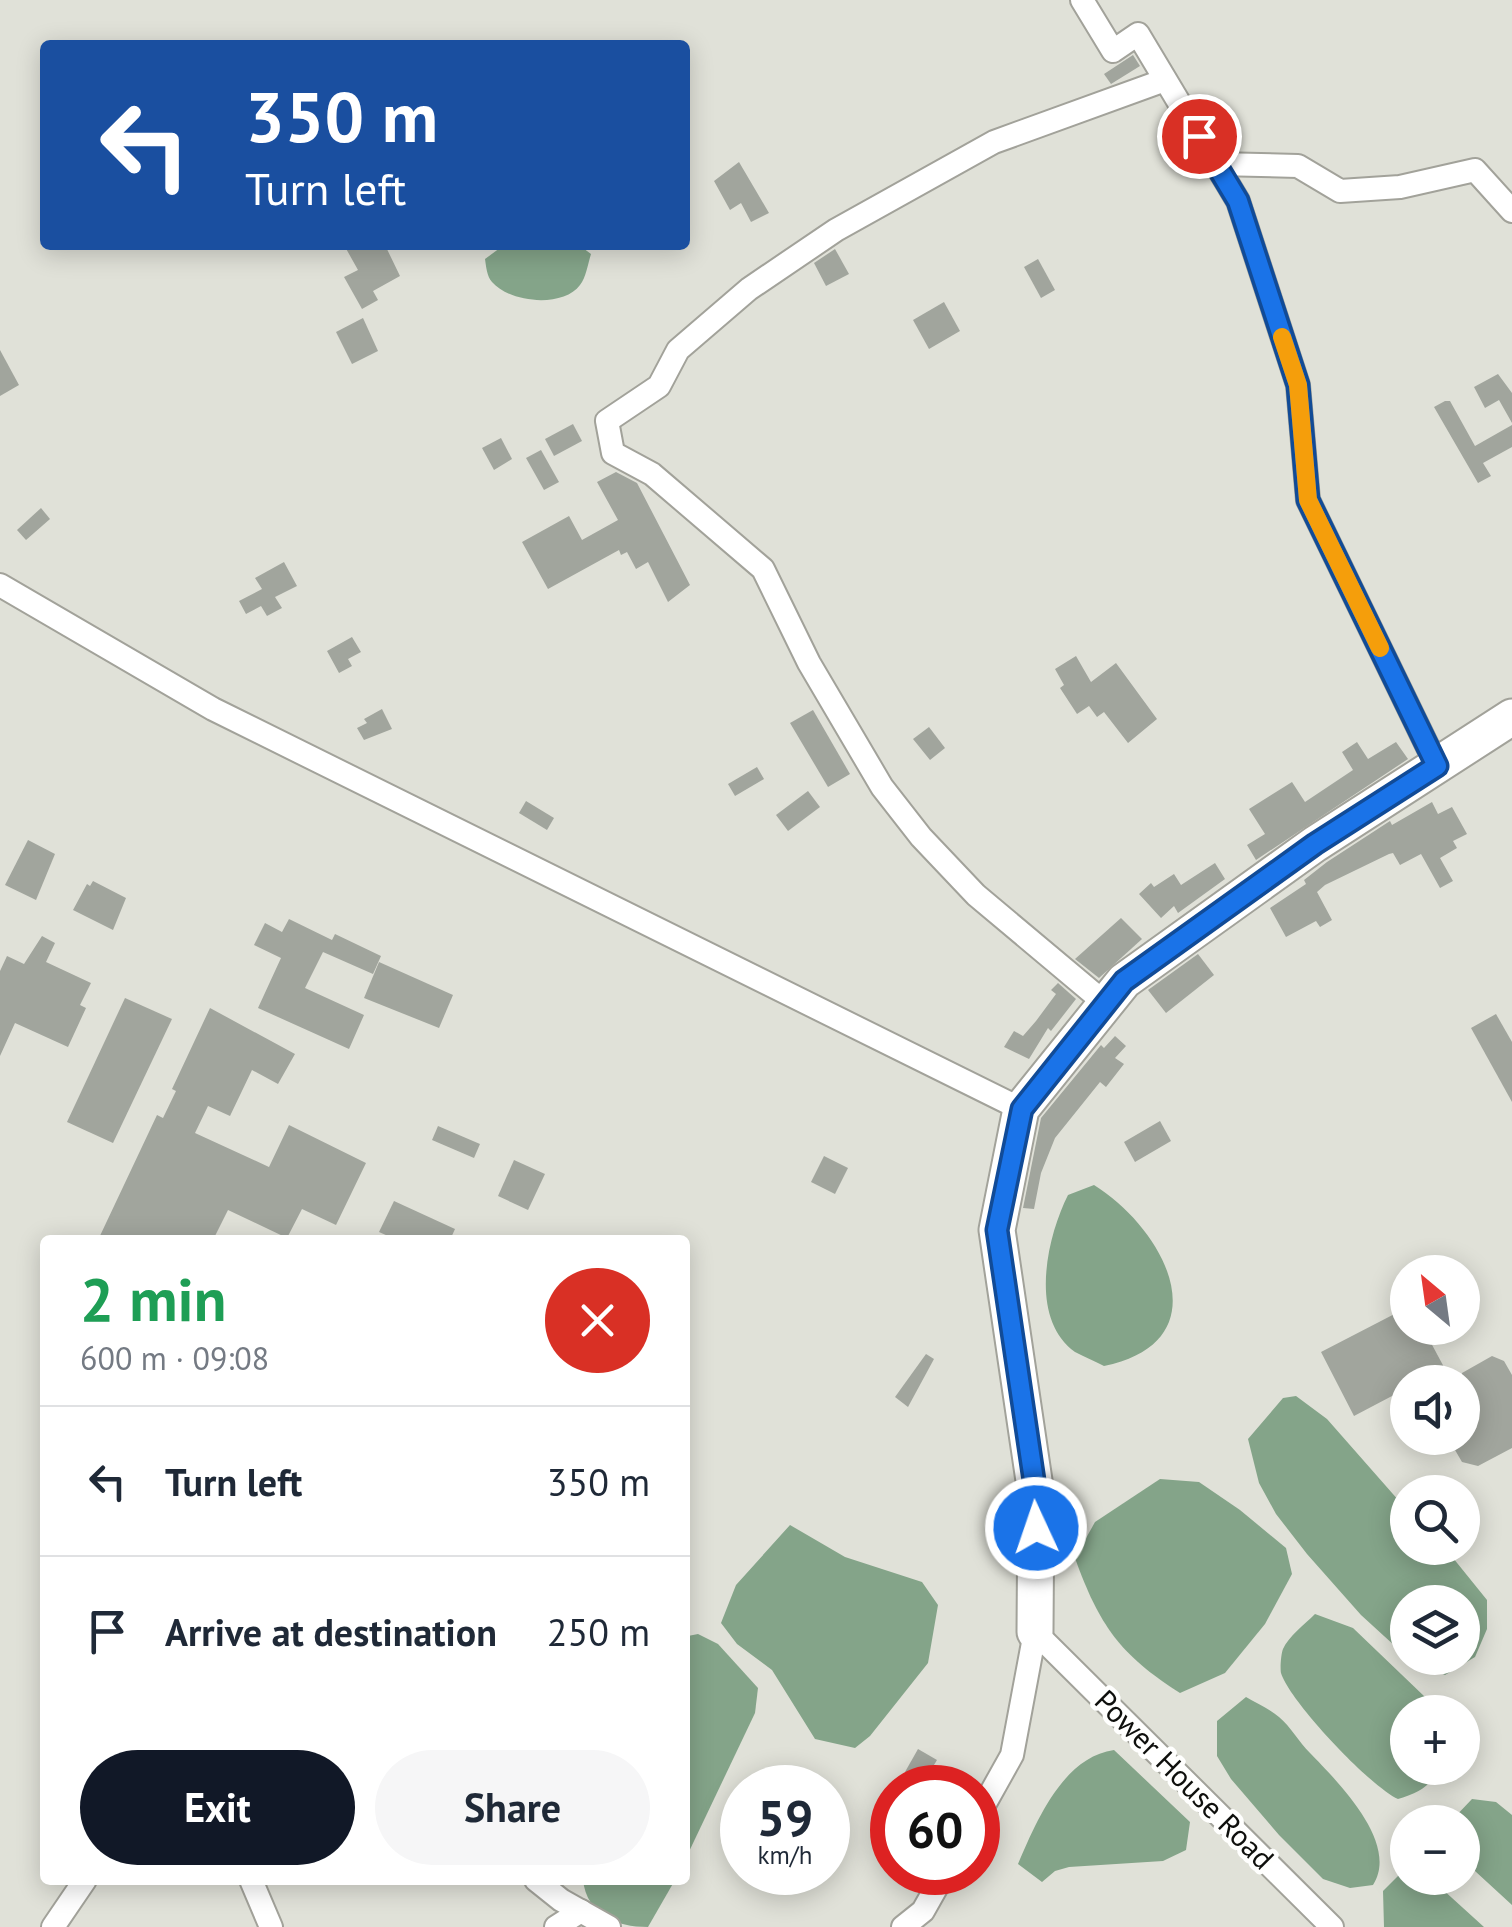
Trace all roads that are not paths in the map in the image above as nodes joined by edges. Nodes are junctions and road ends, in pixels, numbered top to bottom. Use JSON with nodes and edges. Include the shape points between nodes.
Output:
{"nodes":[{"id":1,"x":1082,"y":0,"type":"edge"},
{"id":2,"x":1165,"y":80,"type":"junction"},
{"id":3,"x":1216,"y":164,"type":"junction"},
{"id":4,"x":1512,"y":211,"type":"edge"},
{"id":5,"x":0,"y":585,"type":"edge"},
{"id":6,"x":1512,"y":718,"type":"edge"},
{"id":7,"x":1437,"y":766,"type":"junction"},
{"id":8,"x":1106,"y":1004,"type":"junction"},
{"id":9,"x":1022,"y":1109,"type":"junction"},
{"id":10,"x":1035,"y":1632,"type":"junction"},
{"id":11,"x":1000,"y":1777,"type":"edge"},
{"id":12,"x":82,"y":1885,"type":"edge"},
{"id":13,"x":253,"y":1885,"type":"edge"},
{"id":14,"x":543,"y":1885,"type":"edge"},
{"id":15,"x":932,"y":1895,"type":"edge"},
{"id":16,"x":581,"y":1911,"type":"junction"},
{"id":17,"x":53,"y":1927,"type":"edge"},
{"id":18,"x":272,"y":1927,"type":"edge"},
{"id":19,"x":556,"y":1927,"type":"edge"},
{"id":20,"x":610,"y":1927,"type":"edge"},
{"id":21,"x":903,"y":1927,"type":"edge"},
{"id":22,"x":1332,"y":1927,"type":"edge"}],
"edges":[{"from":1,"to":2,"type":"street","via":[[1113,51],[1138,34]]},
{"from":2,"to":3,"type":"street"},
{"from":2,"to":8,"type":"street","via":[[994,142],[836,230],[749,289],[678,350],[659,386],[607,421],[613,452],[652,474],[763,569],[882,787],[921,837],[976,896]]},
{"from":3,"to":4,"type":"street","via":[[1298,166],[1340,191],[1400,187],[1475,170]]},
{"from":3,"to":7,"type":"street","via":[[1238,201],[1298,385],[1308,500]]},
{"from":5,"to":9,"type":"street","via":[[213,709]]},
{"from":6,"to":7,"type":"main road"},
{"from":7,"to":8,"type":"main road","via":[[1124,981]]},
{"from":8,"to":9,"type":"main road"},
{"from":9,"to":10,"type":"main road","via":[[997,1230],[1036,1494]]},
{"from":10,"to":11,"type":"street","via":[[1012,1755]]},
{"from":10,"to":22,"type":"street","name":"Power House Road"},
{"from":12,"to":17,"type":"street"},
{"from":13,"to":18,"type":"street"},
{"from":14,"to":16,"type":"street"},
{"from":15,"to":21,"type":"street"},
{"from":16,"to":19,"type":"street"},
{"from":16,"to":20,"type":"street"}]}
